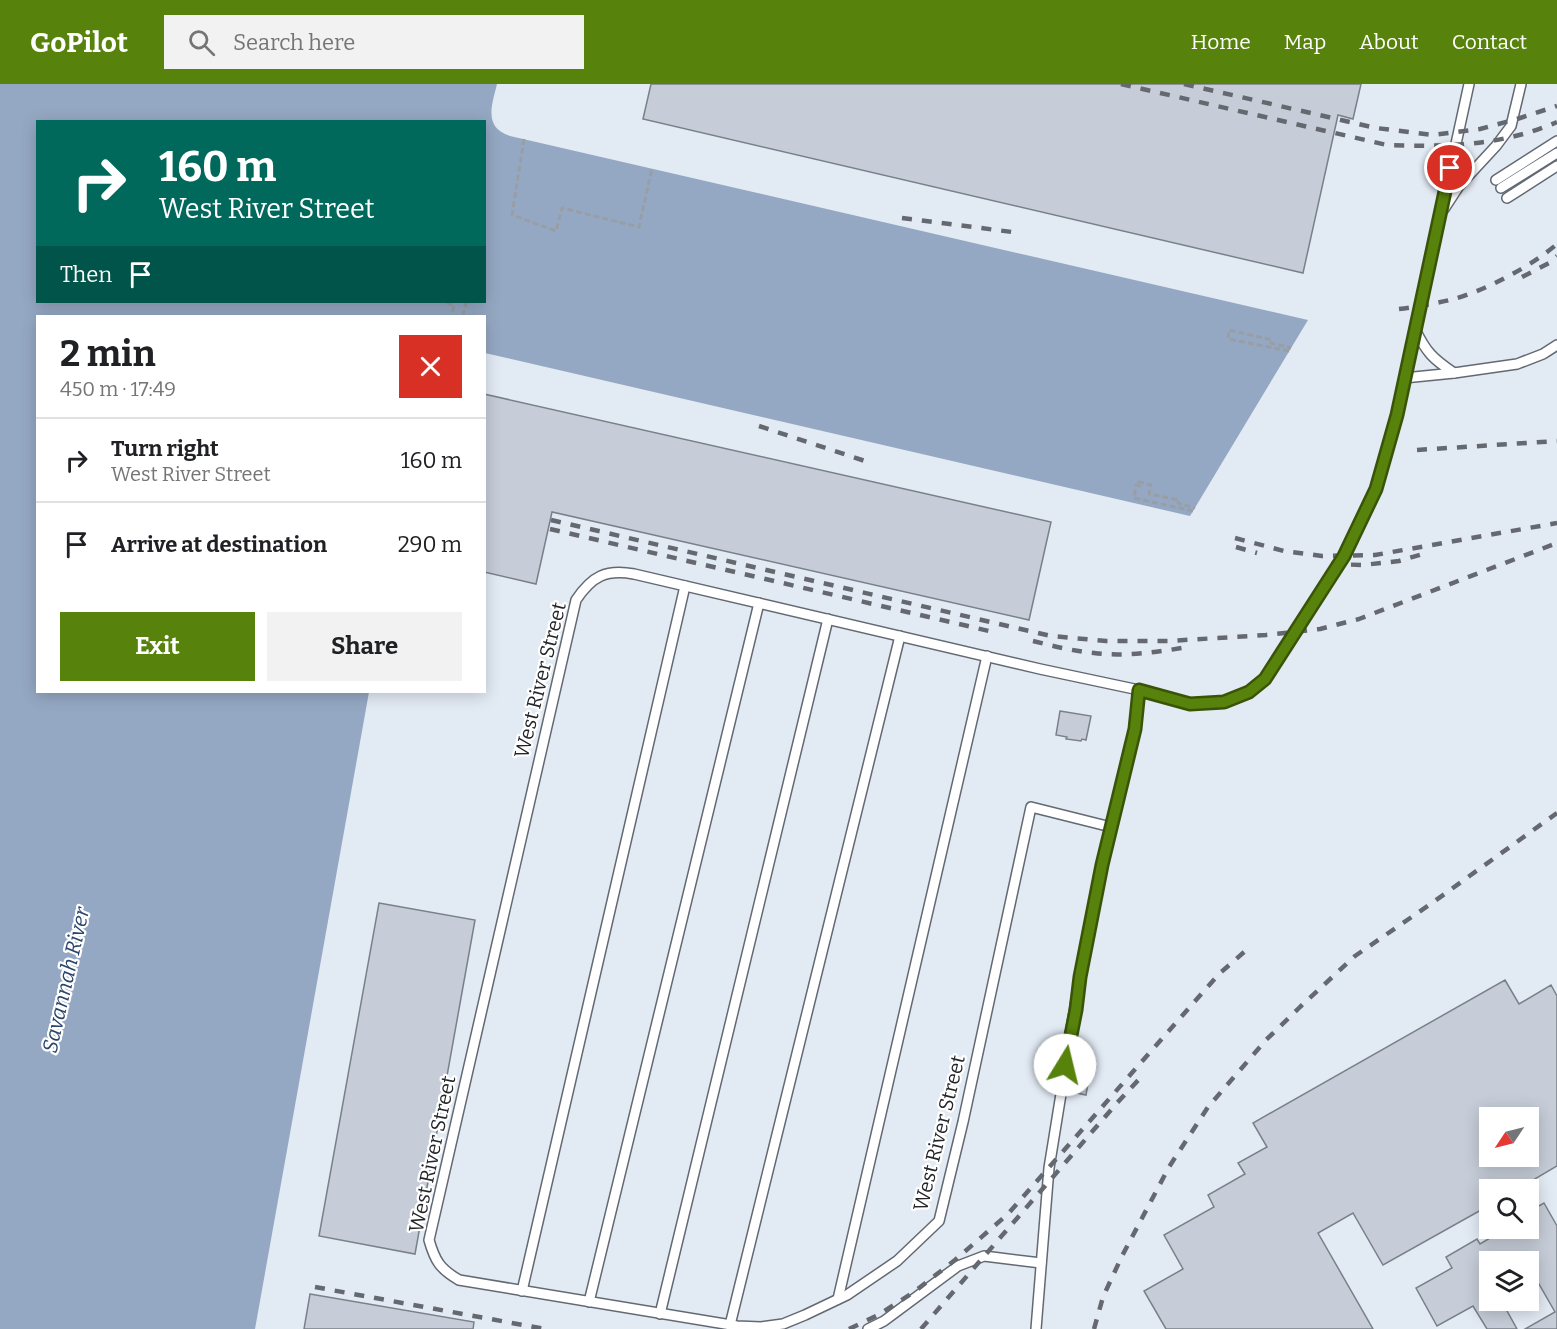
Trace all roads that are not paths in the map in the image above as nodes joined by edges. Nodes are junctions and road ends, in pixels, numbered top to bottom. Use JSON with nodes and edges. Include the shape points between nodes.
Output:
{"nodes":[{"id":1,"x":1469,"y":84,"type":"edge"},
{"id":2,"x":1521,"y":84,"type":"edge"},
{"id":3,"x":1557,"y":141,"type":"edge"},
{"id":4,"x":1557,"y":153,"type":"edge"},
{"id":5,"x":1557,"y":166,"type":"edge"},
{"id":6,"x":1507,"y":198,"type":"dead end"},
{"id":7,"x":1441,"y":214,"type":"junction"},
{"id":8,"x":1415,"y":329,"type":"junction"},
{"id":9,"x":1557,"y":345,"type":"edge"},
{"id":10,"x":1454,"y":373,"type":"junction"},
{"id":11,"x":1404,"y":378,"type":"junction"},
{"id":12,"x":685,"y":586,"type":"junction"},
{"id":13,"x":759,"y":603,"type":"junction"},
{"id":14,"x":828,"y":619,"type":"junction"},
{"id":15,"x":900,"y":636,"type":"junction"},
{"id":16,"x":987,"y":656,"type":"junction"},
{"id":17,"x":1139,"y":690,"type":"junction"},
{"id":18,"x":1111,"y":827,"type":"junction"},
{"id":19,"x":1065,"y":1065,"type":"dead end"},
{"id":20,"x":1061,"y":1094,"type":"dead end"},
{"id":21,"x":1041,"y":1263,"type":"junction"},
{"id":22,"x":522,"y":1291,"type":"junction"},
{"id":23,"x":838,"y":1299,"type":"junction"},
{"id":24,"x":588,"y":1302,"type":"junction"},
{"id":25,"x":660,"y":1314,"type":"junction"},
{"id":26,"x":730,"y":1325,"type":"junction"},
{"id":27,"x":868,"y":1329,"type":"edge"},
{"id":28,"x":1036,"y":1329,"type":"edge"}],
"edges":[{"from":1,"to":7,"type":"lane","name":"West River Street"},
{"from":2,"to":7,"type":"lane","via":[[1511,126],[1459,186]]},
{"from":3,"to":4,"type":"lane","via":[[1499,184]]},
{"from":5,"to":6,"type":"lane"},
{"from":7,"to":8,"type":"lane","name":"West River Street"},
{"from":8,"to":10,"type":"lane","via":[[1437,362]]},
{"from":8,"to":11,"type":"lane","name":"West River Street"},
{"from":9,"to":10,"type":"lane","via":[[1517,364]]},
{"from":10,"to":11,"type":"lane"},
{"from":11,"to":17,"type":"lane","name":"West River Street","via":[[1376,489],[1344,556],[1265,679],[1249,692],[1224,702],[1190,704]]},
{"from":12,"to":13,"type":"lane","name":"West River Street"},
{"from":12,"to":22,"type":"lane"},
{"from":12,"to":22,"type":"lane","name":"West River Street","via":[[619,572],[604,575],[585,587],[576,600],[544,736],[429,1240],[446,1273],[459,1281]]},
{"from":13,"to":14,"type":"lane","name":"West River Street"},
{"from":13,"to":24,"type":"lane"},
{"from":14,"to":15,"type":"lane","name":"West River Street"},
{"from":14,"to":25,"type":"lane"},
{"from":15,"to":16,"type":"lane","name":"West River Street"},
{"from":15,"to":26,"type":"lane"},
{"from":16,"to":17,"type":"lane","name":"West River Street"},
{"from":16,"to":23,"type":"lane"},
{"from":17,"to":18,"type":"lane","via":[[1135,729]]},
{"from":18,"to":19,"type":"lane"},
{"from":18,"to":23,"type":"lane","name":"West River Street","via":[[1031,807],[939,1221],[897,1261]]},
{"from":20,"to":21,"type":"lane","via":[[1048,1168]]},
{"from":21,"to":27,"type":"lane","via":[[984,1256],[958,1266]]},
{"from":21,"to":28,"type":"lane"},
{"from":22,"to":24,"type":"lane","name":"West River Street"},
{"from":23,"to":26,"type":"lane","name":"West River Street","via":[[783,1324]]},
{"from":24,"to":25,"type":"lane","name":"West River Street"},
{"from":25,"to":26,"type":"lane","name":"West River Street"}]}
